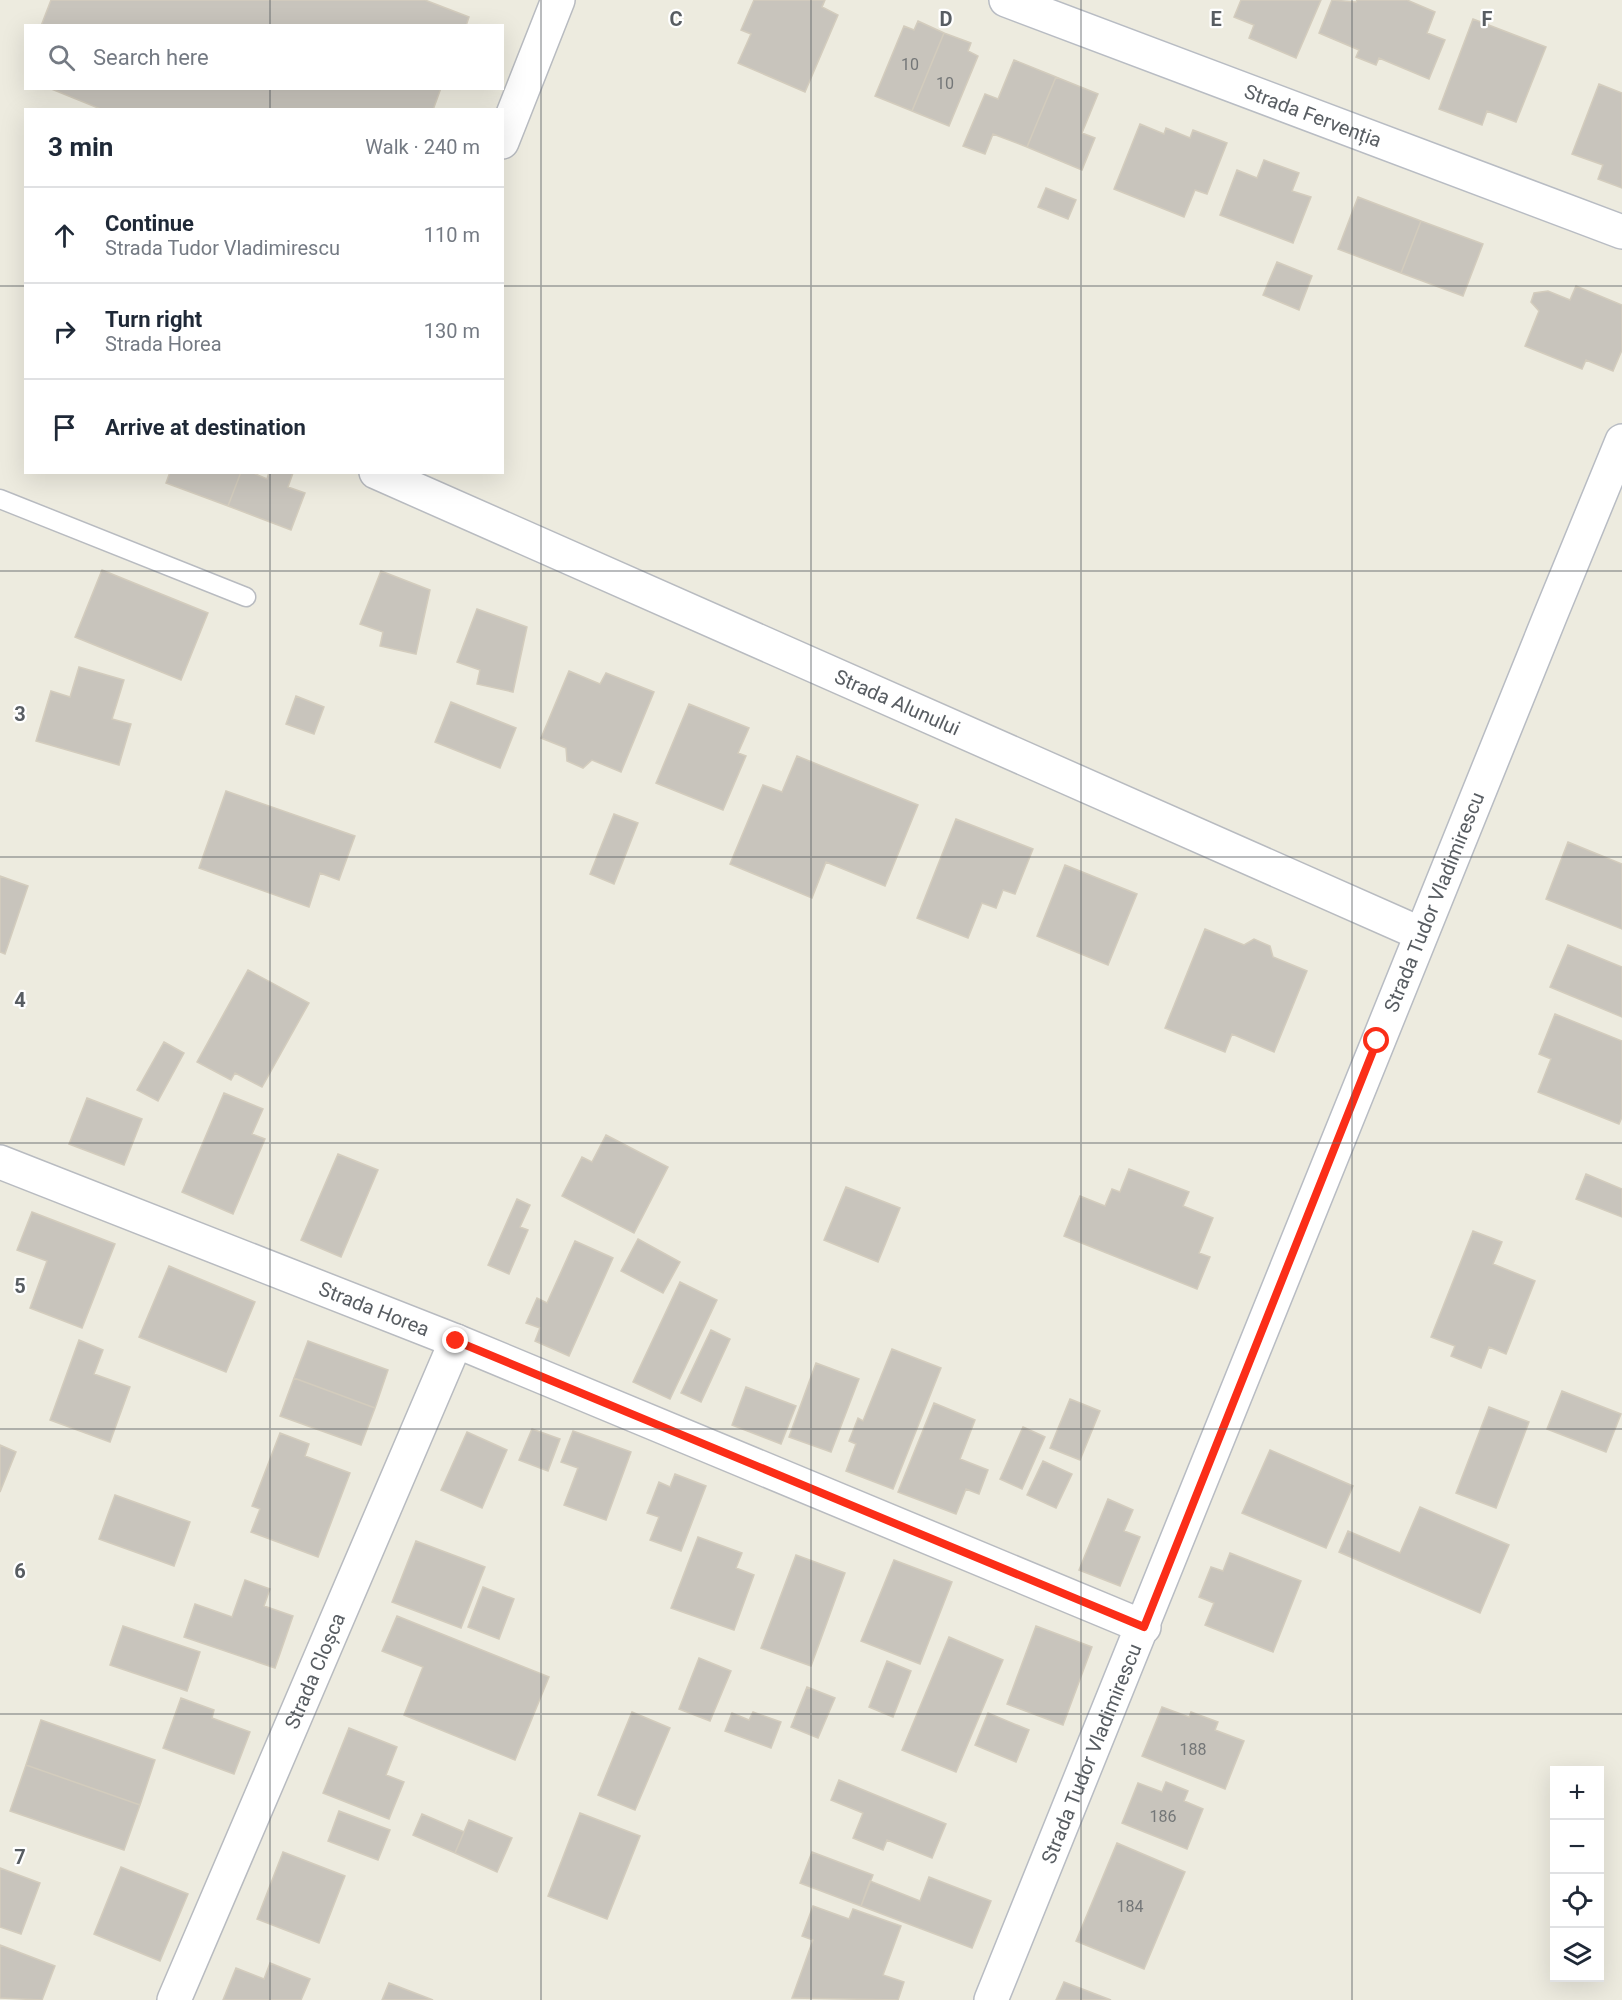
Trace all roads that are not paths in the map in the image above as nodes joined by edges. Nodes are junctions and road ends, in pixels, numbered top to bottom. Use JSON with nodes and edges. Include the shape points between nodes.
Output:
{"nodes":[{"id":1,"x":558,"y":0,"type":"edge"},
{"id":2,"x":1006,"y":0,"type":"edge"},
{"id":3,"x":504,"y":137,"type":"edge"},
{"id":4,"x":1622,"y":232,"type":"edge"},
{"id":5,"x":1622,"y":441,"type":"edge"},
{"id":6,"x":381,"y":474,"type":"edge"},
{"id":7,"x":0,"y":499,"type":"edge"},
{"id":8,"x":246,"y":597,"type":"dead end"},
{"id":9,"x":1419,"y":933,"type":"junction"},
{"id":10,"x":0,"y":1162,"type":"edge"},
{"id":11,"x":456,"y":1341,"type":"junction"},
{"id":12,"x":1144,"y":1627,"type":"junction"},
{"id":13,"x":174,"y":2000,"type":"edge"},
{"id":14,"x":991,"y":2000,"type":"edge"}],
"edges":[{"from":1,"to":3,"type":"street"},
{"from":2,"to":4,"type":"street","name":"Strada Fervenția"},
{"from":5,"to":9,"type":"street","name":"Strada Tudor Vladimirescu"},
{"from":6,"to":9,"type":"street","name":"Strada Alunului"},
{"from":7,"to":8,"type":"lane"},
{"from":9,"to":12,"type":"street","name":"Strada Tudor Vladimirescu"},
{"from":10,"to":11,"type":"street","name":"Strada Horea"},
{"from":11,"to":12,"type":"street","name":"Strada Horea"},
{"from":11,"to":13,"type":"street","name":"Strada Cloșca"},
{"from":12,"to":14,"type":"street","name":"Strada Tudor Vladimirescu"}]}
